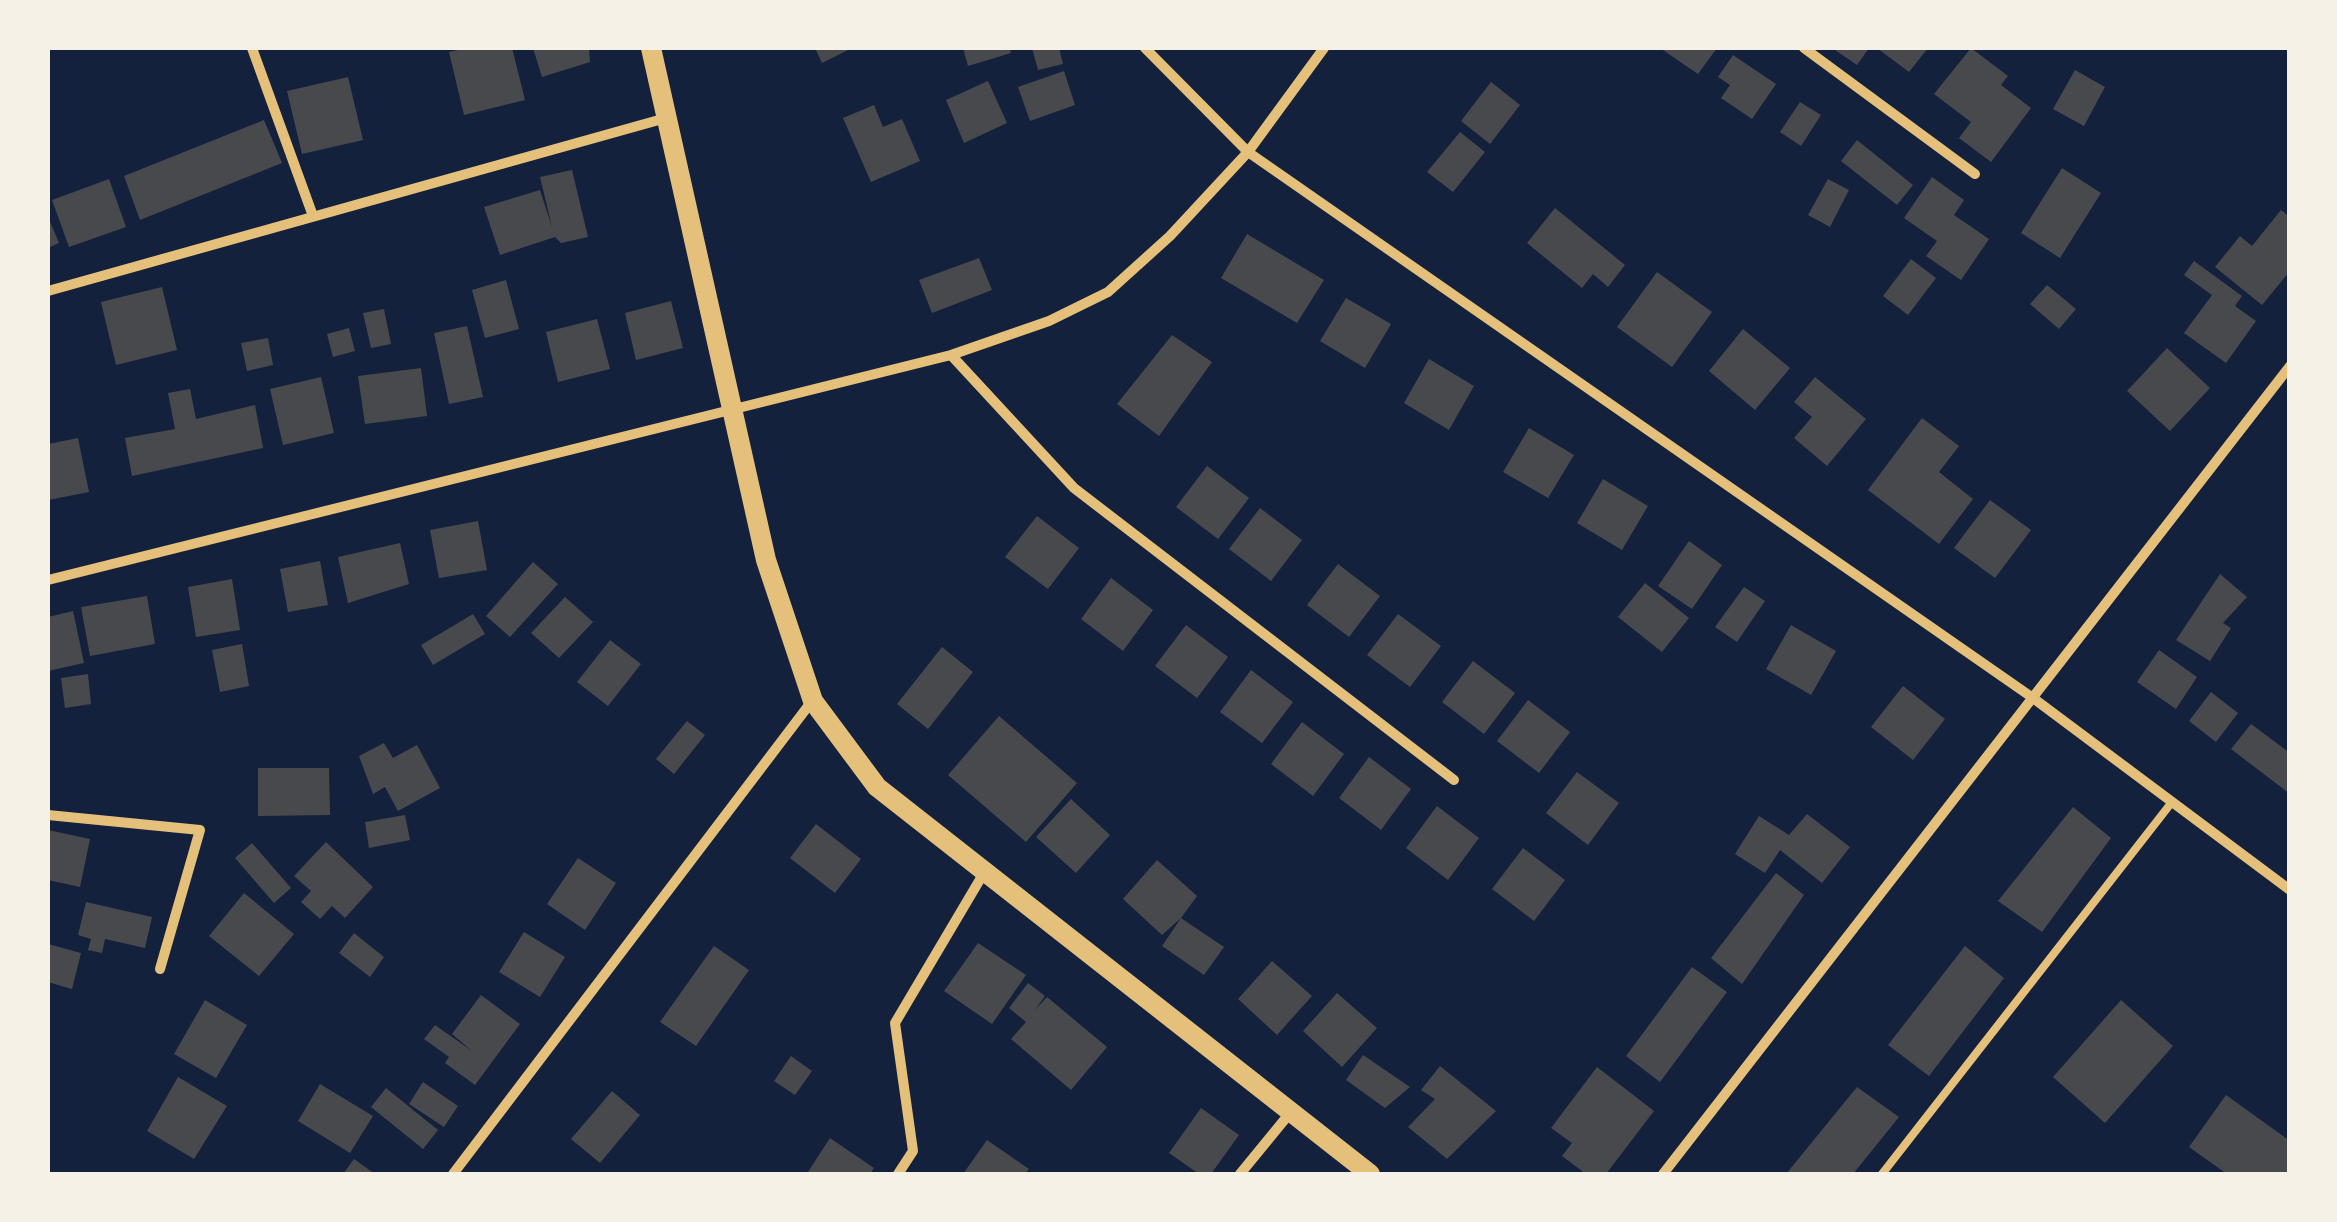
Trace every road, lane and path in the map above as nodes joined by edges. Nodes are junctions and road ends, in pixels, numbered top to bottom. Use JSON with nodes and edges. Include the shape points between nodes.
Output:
{"nodes":[{"id":1,"x":252,"y":48,"type":"edge"},
{"id":2,"x":651,"y":48,"type":"edge"},
{"id":3,"x":1145,"y":48,"type":"edge"},
{"id":4,"x":1324,"y":48,"type":"edge"},
{"id":5,"x":1804,"y":48,"type":"edge"},
{"id":6,"x":666,"y":118,"type":"junction"},
{"id":7,"x":1248,"y":152,"type":"junction"},
{"id":8,"x":1975,"y":174,"type":"dead end"},
{"id":9,"x":313,"y":216,"type":"junction"},
{"id":10,"x":48,"y":291,"type":"edge"},
{"id":11,"x":951,"y":355,"type":"junction"},
{"id":12,"x":2290,"y":366,"type":"edge"},
{"id":13,"x":732,"y":410,"type":"junction"},
{"id":14,"x":48,"y":580,"type":"edge"},
{"id":15,"x":2033,"y":698,"type":"junction"},
{"id":16,"x":812,"y":701,"type":"junction"},
{"id":17,"x":1454,"y":780,"type":"dead end"},
{"id":18,"x":2172,"y":802,"type":"junction"},
{"id":19,"x":48,"y":814,"type":"edge"},
{"id":20,"x":986,"y":870,"type":"junction"},
{"id":21,"x":2290,"y":890,"type":"edge"},
{"id":22,"x":160,"y":969,"type":"dead end"},
{"id":23,"x":1291,"y":1112,"type":"junction"},
{"id":24,"x":453,"y":1174,"type":"edge"},
{"id":25,"x":898,"y":1174,"type":"edge"},
{"id":26,"x":1240,"y":1174,"type":"edge"},
{"id":27,"x":1370,"y":1174,"type":"edge"},
{"id":28,"x":1663,"y":1174,"type":"edge"},
{"id":29,"x":1882,"y":1174,"type":"edge"}],
"edges":[{"from":1,"to":9,"type":"street"},
{"from":2,"to":6,"type":"main road"},
{"from":3,"to":7,"type":"street"},
{"from":4,"to":7,"type":"street"},
{"from":5,"to":8,"type":"street"},
{"from":6,"to":9,"type":"street"},
{"from":6,"to":13,"type":"main road"},
{"from":7,"to":11,"type":"street","via":[[1108,292],[1050,321]]},
{"from":7,"to":15,"type":"street"},
{"from":9,"to":10,"type":"street"},
{"from":11,"to":13,"type":"street"},
{"from":11,"to":17,"type":"street","via":[[1074,488]]},
{"from":12,"to":15,"type":"street"},
{"from":13,"to":14,"type":"street"},
{"from":13,"to":16,"type":"main road","via":[[766,560]]},
{"from":15,"to":18,"type":"street"},
{"from":15,"to":28,"type":"street"},
{"from":16,"to":20,"type":"main road","via":[[877,787]]},
{"from":16,"to":24,"type":"street"},
{"from":18,"to":21,"type":"street"},
{"from":18,"to":29,"type":"lane"},
{"from":19,"to":22,"type":"street","via":[[200,830]]},
{"from":20,"to":23,"type":"main road"},
{"from":20,"to":25,"type":"street","via":[[895,1024],[913,1151]]},
{"from":23,"to":26,"type":"street"},
{"from":23,"to":27,"type":"main road"}]}
